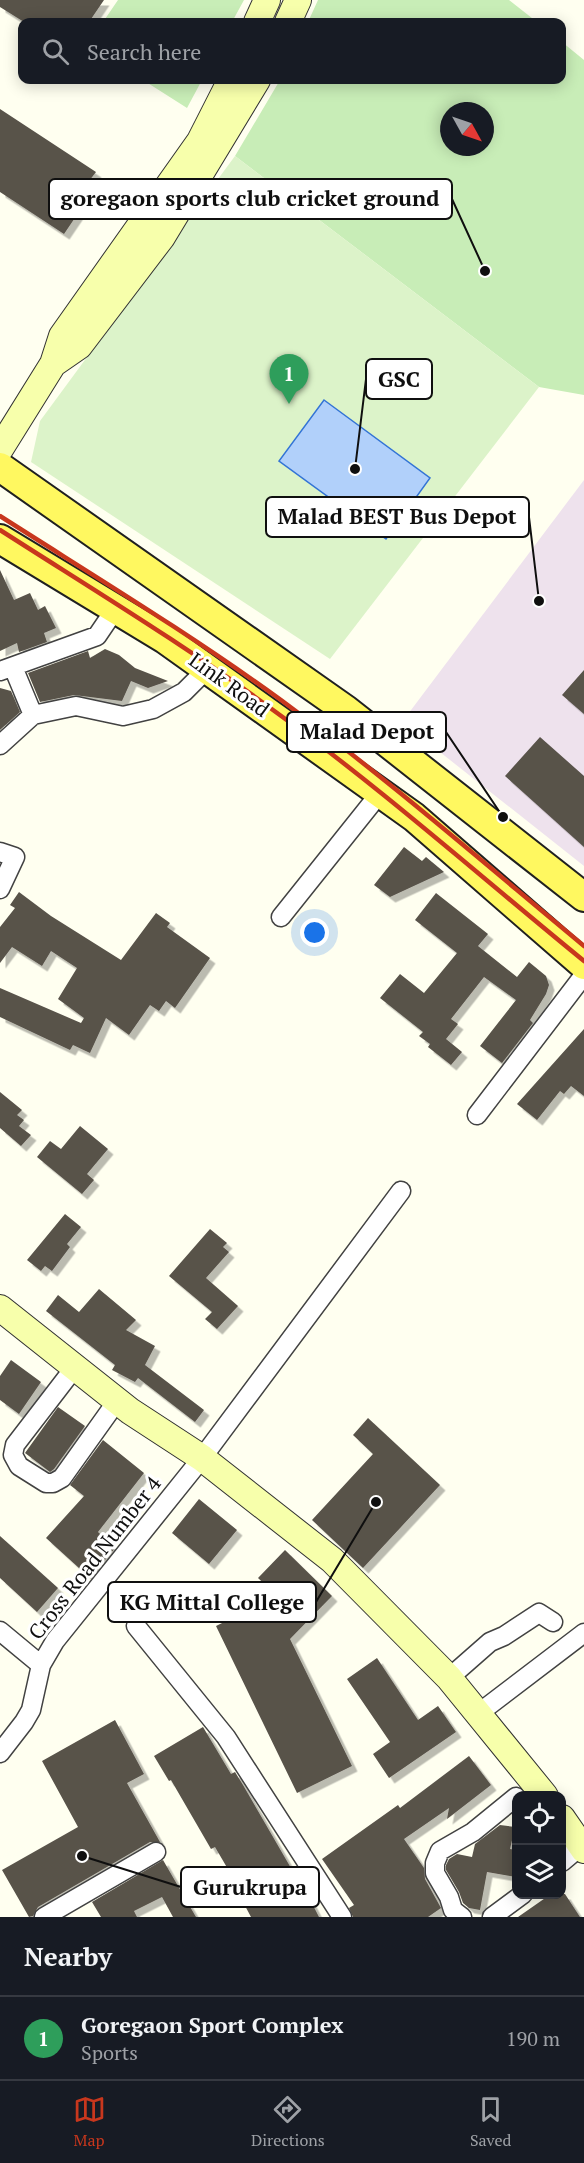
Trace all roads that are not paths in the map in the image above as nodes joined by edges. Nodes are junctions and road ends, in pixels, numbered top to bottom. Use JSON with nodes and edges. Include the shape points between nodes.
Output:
{"nodes":[{"id":1,"x":267,"y":0,"type":"edge"},
{"id":2,"x":298,"y":0,"type":"edge"},
{"id":3,"x":259,"y":18,"type":"edge"},
{"id":4,"x":290,"y":18,"type":"edge"},
{"id":5,"x":229,"y":84,"type":"edge"},
{"id":6,"x":255,"y":84,"type":"edge"},
{"id":7,"x":53,"y":364,"type":"junction"},
{"id":8,"x":1,"y":462,"type":"edge"},
{"id":9,"x":0,"y":539,"type":"edge"},
{"id":10,"x":116,"y":608,"type":"junction"},
{"id":11,"x":7,"y":669,"type":"edge"},
{"id":12,"x":207,"y":669,"type":"junction"},
{"id":13,"x":33,"y":715,"type":"junction"},
{"id":14,"x":0,"y":745,"type":"edge"},
{"id":15,"x":381,"y":793,"type":"junction"},
{"id":16,"x":0,"y":852,"type":"edge"},
{"id":17,"x":0,"y":889,"type":"edge"},
{"id":18,"x":584,"y":897,"type":"edge"},
{"id":19,"x":281,"y":917,"type":"dead end"},
{"id":20,"x":584,"y":964,"type":"edge"},
{"id":21,"x":584,"y":975,"type":"edge"},
{"id":22,"x":477,"y":1115,"type":"dead end"},
{"id":23,"x":401,"y":1191,"type":"dead end"},
{"id":24,"x":0,"y":1308,"type":"edge"},
{"id":25,"x":75,"y":1367,"type":"junction"},
{"id":26,"x":117,"y":1401,"type":"junction"},
{"id":27,"x":202,"y":1458,"type":"junction"},
{"id":28,"x":549,"y":1614,"type":"dead end"},
{"id":29,"x":136,"y":1626,"type":"dead end"},
{"id":30,"x":0,"y":1631,"type":"edge"},
{"id":31,"x":584,"y":1633,"type":"edge"},
{"id":32,"x":41,"y":1665,"type":"junction"},
{"id":33,"x":450,"y":1678,"type":"junction"},
{"id":34,"x":479,"y":1713,"type":"junction"},
{"id":35,"x":0,"y":1753,"type":"edge"},
{"id":36,"x":528,"y":1791,"type":"edge"},
{"id":37,"x":512,"y":1804,"type":"edge"},
{"id":38,"x":566,"y":1825,"type":"edge"},
{"id":39,"x":582,"y":1848,"type":"edge"},
{"id":40,"x":156,"y":1852,"type":"dead end"},
{"id":41,"x":566,"y":1859,"type":"edge"},
{"id":42,"x":516,"y":1899,"type":"edge"},
{"id":43,"x":44,"y":1917,"type":"edge"},
{"id":44,"x":342,"y":1917,"type":"edge"},
{"id":45,"x":462,"y":1917,"type":"edge"},
{"id":46,"x":492,"y":1917,"type":"edge"}],
"edges":[{"from":1,"to":3,"type":"street"},
{"from":2,"to":4,"type":"street"},
{"from":5,"to":7,"type":"street","via":[[200,141],[62,336]]},
{"from":6,"to":7,"type":"street","via":[[162,237],[79,346]]},
{"from":7,"to":8,"type":"street"},
{"from":8,"to":18,"type":"main road","via":[[346,710]]},
{"from":9,"to":10,"type":"main road","name":"Link Road"},
{"from":10,"to":11,"type":"street","via":[[97,636]]},
{"from":10,"to":12,"type":"main road","name":"Link Road"},
{"from":11,"to":13,"type":"street"},
{"from":12,"to":13,"type":"street","via":[[175,699],[144,711],[123,716],[76,706]]},
{"from":12,"to":15,"type":"main road","name":"Link Road"},
{"from":13,"to":14,"type":"street"},
{"from":15,"to":19,"type":"street"},
{"from":15,"to":20,"type":"main road","name":"Link Road"},
{"from":16,"to":17,"type":"street","via":[[15,857]]},
{"from":21,"to":22,"type":"street"},
{"from":23,"to":27,"type":"street","name":"Cross Road Number 4"},
{"from":24,"to":25,"type":"street"},
{"from":25,"to":26,"type":"street"},
{"from":25,"to":26,"type":"street","via":[[15,1444],[13,1455],[19,1466],[46,1483],[62,1478]]},
{"from":26,"to":27,"type":"street"},
{"from":27,"to":32,"type":"street","name":"Cross Road Number 4","via":[[55,1641]]},
{"from":27,"to":33,"type":"street","via":[[332,1560]]},
{"from":28,"to":33,"type":"street","via":[[490,1642]]},
{"from":29,"to":44,"type":"street","via":[[226,1737]]},
{"from":30,"to":32,"type":"street"},
{"from":31,"to":34,"type":"street"},
{"from":32,"to":35,"type":"street","name":"Cross Road Number 4","via":[[31,1710]]},
{"from":33,"to":34,"type":"street"},
{"from":34,"to":36,"type":"street"},
{"from":37,"to":45,"type":"street","via":[[440,1851],[435,1873],[453,1910]]},
{"from":38,"to":39,"type":"street"},
{"from":39,"to":41,"type":"street"},
{"from":40,"to":43,"type":"street"},
{"from":42,"to":46,"type":"street"}]}
